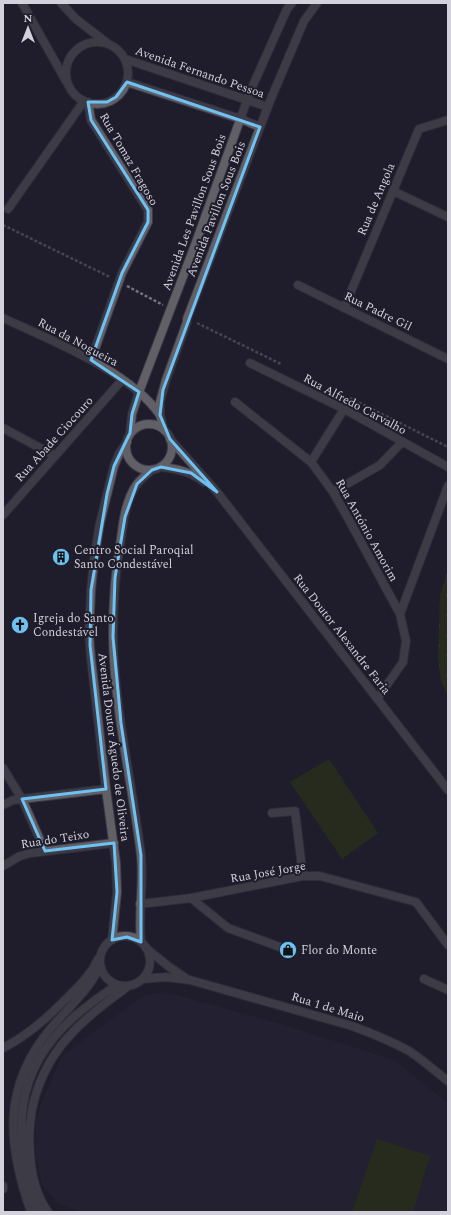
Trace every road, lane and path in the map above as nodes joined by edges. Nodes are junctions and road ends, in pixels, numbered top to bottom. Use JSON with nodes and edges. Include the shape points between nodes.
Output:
{"nodes":[{"id":1,"x":22,"y":3,"type":"edge"},
{"id":2,"x":61,"y":3,"type":"edge"},
{"id":3,"x":292,"y":3,"type":"edge"},
{"id":4,"x":317,"y":3,"type":"edge"},
{"id":5,"x":107,"y":44,"type":"junction"},
{"id":6,"x":125,"y":59,"type":"junction"},
{"id":7,"x":127,"y":82,"type":"junction"},
{"id":8,"x":70,"y":87,"type":"junction"},
{"id":9,"x":248,"y":100,"type":"junction"},
{"id":10,"x":86,"y":101,"type":"junction"},
{"id":11,"x":268,"y":107,"type":"junction"},
{"id":12,"x":241,"y":119,"type":"junction"},
{"id":13,"x":448,"y":120,"type":"edge"},
{"id":14,"x":260,"y":127,"type":"junction"},
{"id":15,"x":393,"y":191,"type":"junction"},
{"id":16,"x":8,"y":209,"type":"dead end"},
{"id":17,"x":448,"y":217,"type":"edge"},
{"id":18,"x":3,"y":225,"type":"edge"},
{"id":19,"x":119,"y":282,"type":"junction"},
{"id":20,"x":298,"y":285,"type":"dead end"},
{"id":21,"x":344,"y":308,"type":"junction"},
{"id":22,"x":170,"y":310,"type":"junction"},
{"id":23,"x":3,"y":318,"type":"edge"},
{"id":24,"x":187,"y":319,"type":"junction"},
{"id":25,"x":448,"y":359,"type":"edge"},
{"id":26,"x":91,"y":360,"type":"junction"},
{"id":27,"x":250,"y":363,"type":"dead end"},
{"id":28,"x":285,"y":367,"type":"dead end"},
{"id":29,"x":122,"y":380,"type":"junction"},
{"id":30,"x":139,"y":392,"type":"junction"},
{"id":31,"x":348,"y":398,"type":"dead end"},
{"id":32,"x":235,"y":402,"type":"dead end"},
{"id":33,"x":344,"y":409,"type":"junction"},
{"id":34,"x":160,"y":415,"type":"junction"},
{"id":35,"x":3,"y":428,"type":"edge"},
{"id":36,"x":164,"y":430,"type":"junction"},
{"id":37,"x":130,"y":434,"type":"junction"},
{"id":38,"x":170,"y":439,"type":"junction"},
{"id":39,"x":126,"y":442,"type":"junction"},
{"id":40,"x":402,"y":442,"type":"junction"},
{"id":41,"x":448,"y":447,"type":"edge"},
{"id":42,"x":54,"y":456,"type":"junction"},
{"id":43,"x":311,"y":462,"type":"junction"},
{"id":44,"x":161,"y":467,"type":"junction"},
{"id":45,"x":448,"y":468,"type":"edge"},
{"id":46,"x":152,"y":470,"type":"junction"},
{"id":47,"x":448,"y":486,"type":"edge"},
{"id":48,"x":217,"y":492,"type":"junction"},
{"id":49,"x":333,"y":492,"type":"junction"},
{"id":50,"x":3,"y":515,"type":"edge"},
{"id":51,"x":400,"y":614,"type":"junction"},
{"id":52,"x":377,"y":699,"type":"junction"},
{"id":53,"x":3,"y":768,"type":"edge"},
{"id":54,"x":106,"y":789,"type":"junction"},
{"id":55,"x":448,"y":790,"type":"edge"},
{"id":56,"x":22,"y":799,"type":"junction"},
{"id":57,"x":3,"y":804,"type":"edge"},
{"id":58,"x":272,"y":813,"type":"dead end"},
{"id":59,"x":114,"y":843,"type":"junction"},
{"id":60,"x":45,"y":851,"type":"junction"},
{"id":61,"x":3,"y":866,"type":"edge"},
{"id":62,"x":303,"y":876,"type":"junction"},
{"id":63,"x":191,"y":898,"type":"junction"},
{"id":64,"x":140,"y":904,"type":"junction"},
{"id":65,"x":112,"y":940,"type":"junction"},
{"id":66,"x":144,"y":945,"type":"junction"},
{"id":67,"x":448,"y":945,"type":"edge"},
{"id":68,"x":288,"y":950,"type":"dead end"},
{"id":69,"x":102,"y":951,"type":"junction"},
{"id":70,"x":100,"y":966,"type":"junction"},
{"id":71,"x":143,"y":978,"type":"junction"},
{"id":72,"x":424,"y":978,"type":"dead end"},
{"id":73,"x":190,"y":980,"type":"junction"},
{"id":74,"x":117,"y":985,"type":"junction"},
{"id":75,"x":128,"y":986,"type":"junction"},
{"id":76,"x":448,"y":990,"type":"edge"},
{"id":77,"x":3,"y":1048,"type":"edge"},
{"id":78,"x":448,"y":1082,"type":"edge"},
{"id":79,"x":3,"y":1186,"type":"edge"},
{"id":80,"x":3,"y":1189,"type":"edge"},
{"id":81,"x":31,"y":1212,"type":"edge"},
{"id":82,"x":39,"y":1212,"type":"edge"},
{"id":83,"x":48,"y":1212,"type":"edge"}],
"edges":[{"from":1,"to":8,"type":"street"},
{"from":2,"to":5,"type":"street"},
{"from":3,"to":9,"type":"street","name":"Avenida Les Pavillon Sous Bois"},
{"from":4,"to":11,"type":"street","name":"Avenida Pavillon Sous Bois","via":[[304,21]]},
{"from":5,"to":6,"type":"street","via":[[114,47]]},
{"from":5,"to":8,"type":"street","via":[[87,44],[71,57],[67,67]]},
{"from":6,"to":7,"type":"street"},
{"from":6,"to":9,"type":"street","name":"Avenida Fernando Pessoa"},
{"from":7,"to":10,"type":"street","via":[[116,97],[107,102],[98,104]]},
{"from":7,"to":12,"type":"street"},
{"from":8,"to":10,"type":"street","via":[[76,95]]},
{"from":9,"to":11,"type":"street","name":"Avenida Fernando Pessoa"},
{"from":9,"to":12,"type":"street","name":"Avenida Les Pavillon Sous Bois"},
{"from":10,"to":16,"type":"street"},
{"from":10,"to":19,"type":"street","name":"Rua Tomaz Fragoso","via":[[91,120],[148,210],[148,222]]},
{"from":11,"to":14,"type":"street","name":"Avenida Pavillon Sous Bois"},
{"from":12,"to":14,"type":"street"},
{"from":12,"to":22,"type":"street","name":"Avenida Les Pavillon Sous Bois"},
{"from":13,"to":15,"type":"street","name":"Rua de Angola","via":[[419,129]]},
{"from":14,"to":24,"type":"street","name":"Avenida Pavillon Sous Bois"},
{"from":15,"to":17,"type":"street"},
{"from":15,"to":21,"type":"street","name":"Rua de Angola"},
{"from":18,"to":19,"type":"path"},
{"from":19,"to":22,"type":"path"},
{"from":19,"to":26,"type":"street","name":"Rua Tomaz Fragoso"},
{"from":20,"to":21,"type":"street","name":"Rua Padre Gil"},
{"from":21,"to":25,"type":"street","name":"Rua Padre Gil"},
{"from":22,"to":30,"type":"street","name":"Avenida Les Pavillon Sous Bois"},
{"from":23,"to":26,"type":"street","name":"Rua da Nogueira"},
{"from":24,"to":28,"type":"path"},
{"from":24,"to":34,"type":"street","name":"Avenida Pavillon Sous Bois","via":[[163,390]]},
{"from":26,"to":29,"type":"street","name":"Rua da Nogueira"},
{"from":27,"to":33,"type":"street","name":"Rua Alfredo Carvalho"},
{"from":29,"to":30,"type":"street","name":"Rua da Nogueira"},
{"from":29,"to":42,"type":"street","name":"Rua Abade Ciocouro"},
{"from":30,"to":34,"type":"street","name":"Rua da Nogueira"},
{"from":30,"to":37,"type":"street","name":"Avenida Les Pavillon Sous Bois","via":[[132,414]]},
{"from":31,"to":41,"type":"path"},
{"from":32,"to":43,"type":"street","name":"Rua António Amorim"},
{"from":33,"to":40,"type":"street","name":"Rua Alfredo Carvalho"},
{"from":33,"to":43,"type":"street"},
{"from":34,"to":36,"type":"street","name":"Avenida Pavillon Sous Bois"},
{"from":35,"to":42,"type":"street"},
{"from":36,"to":37,"type":"street","via":[[151,424],[136,428]]},
{"from":36,"to":38,"type":"street"},
{"from":37,"to":39,"type":"street"},
{"from":38,"to":44,"type":"street","via":[[171,451],[166,463]]},
{"from":38,"to":48,"type":"street"},
{"from":39,"to":46,"type":"street","via":[[128,456],[132,462],[145,470]]},
{"from":39,"to":54,"type":"street","name":"Avenida Doutor Águedo de Oliveira","via":[[114,466],[107,494],[94,559],[91,590],[90,659]]},
{"from":40,"to":45,"type":"street","name":"Rua Alfredo Carvalho"},
{"from":40,"to":49,"type":"street","via":[[380,465]]},
{"from":42,"to":50,"type":"street","name":"Rua Abade Ciocouro"},
{"from":43,"to":49,"type":"street","name":"Rua António Amorim"},
{"from":44,"to":46,"type":"street"},
{"from":44,"to":48,"type":"street","via":[[191,473]]},
{"from":46,"to":64,"type":"street","name":"Avenida Doutor Águedo de Oliveira","via":[[137,484],[129,500],[117,559],[114,599],[114,657],[120,716],[141,855]]},
{"from":47,"to":51,"type":"street"},
{"from":48,"to":52,"type":"street","name":"Rua Doutor Alexandre Faria"},
{"from":49,"to":51,"type":"street","name":"Rua António Amorim"},
{"from":51,"to":52,"type":"street","name":"Rua António Amorim","via":[[406,641],[403,662]]},
{"from":52,"to":55,"type":"street","name":"Rua Doutor Alexandre Faria"},
{"from":53,"to":56,"type":"street"},
{"from":54,"to":56,"type":"street"},
{"from":54,"to":59,"type":"street","name":"Avenida Doutor Águedo de Oliveira"},
{"from":56,"to":57,"type":"street"},
{"from":56,"to":60,"type":"street"},
{"from":58,"to":62,"type":"street","via":[[295,811]]},
{"from":59,"to":60,"type":"street","name":"Rua do Teixo"},
{"from":59,"to":65,"type":"street","name":"Avenida Doutor Águedo de Oliveira","via":[[117,892]]},
{"from":60,"to":61,"type":"street","name":"Rua do Teixo","via":[[20,856]]},
{"from":62,"to":63,"type":"street","name":"Rua José Jorge"},
{"from":62,"to":67,"type":"street","name":"Rua José Jorge","via":[[320,876],[416,902]]},
{"from":63,"to":64,"type":"street","name":"Rua José Jorge"},
{"from":63,"to":68,"type":"street","via":[[228,928]]},
{"from":64,"to":66,"type":"street","name":"Avenida Doutor Águedo de Oliveira"},
{"from":65,"to":66,"type":"street","via":[[127,936]]},
{"from":65,"to":69,"type":"street"},
{"from":66,"to":71,"type":"street","via":[[150,964]]},
{"from":66,"to":73,"type":"street","via":[[168,966]]},
{"from":69,"to":70,"type":"street"},
{"from":69,"to":77,"type":"street","via":[[98,962],[83,982],[46,1019],[25,1036]]},
{"from":70,"to":74,"type":"street","via":[[109,981]]},
{"from":70,"to":81,"type":"street","via":[[87,988],[41,1042],[26,1067],[17,1092],[13,1125],[14,1148]]},
{"from":71,"to":73,"type":"street"},
{"from":71,"to":75,"type":"street"},
{"from":72,"to":76,"type":"street"},
{"from":73,"to":78,"type":"street","name":"Rua 1 de Maio","via":[[375,1035],[408,1051]]},
{"from":74,"to":75,"type":"street"},
{"from":74,"to":82,"type":"street","via":[[63,1028],[41,1056],[27,1085],[22,1111],[22,1147],[28,1179]]},
{"from":75,"to":83,"type":"street","via":[[72,1032],[48,1065],[37,1090],[29,1123],[30,1160],[37,1194]]},
{"from":79,"to":80,"type":"street"}]}
